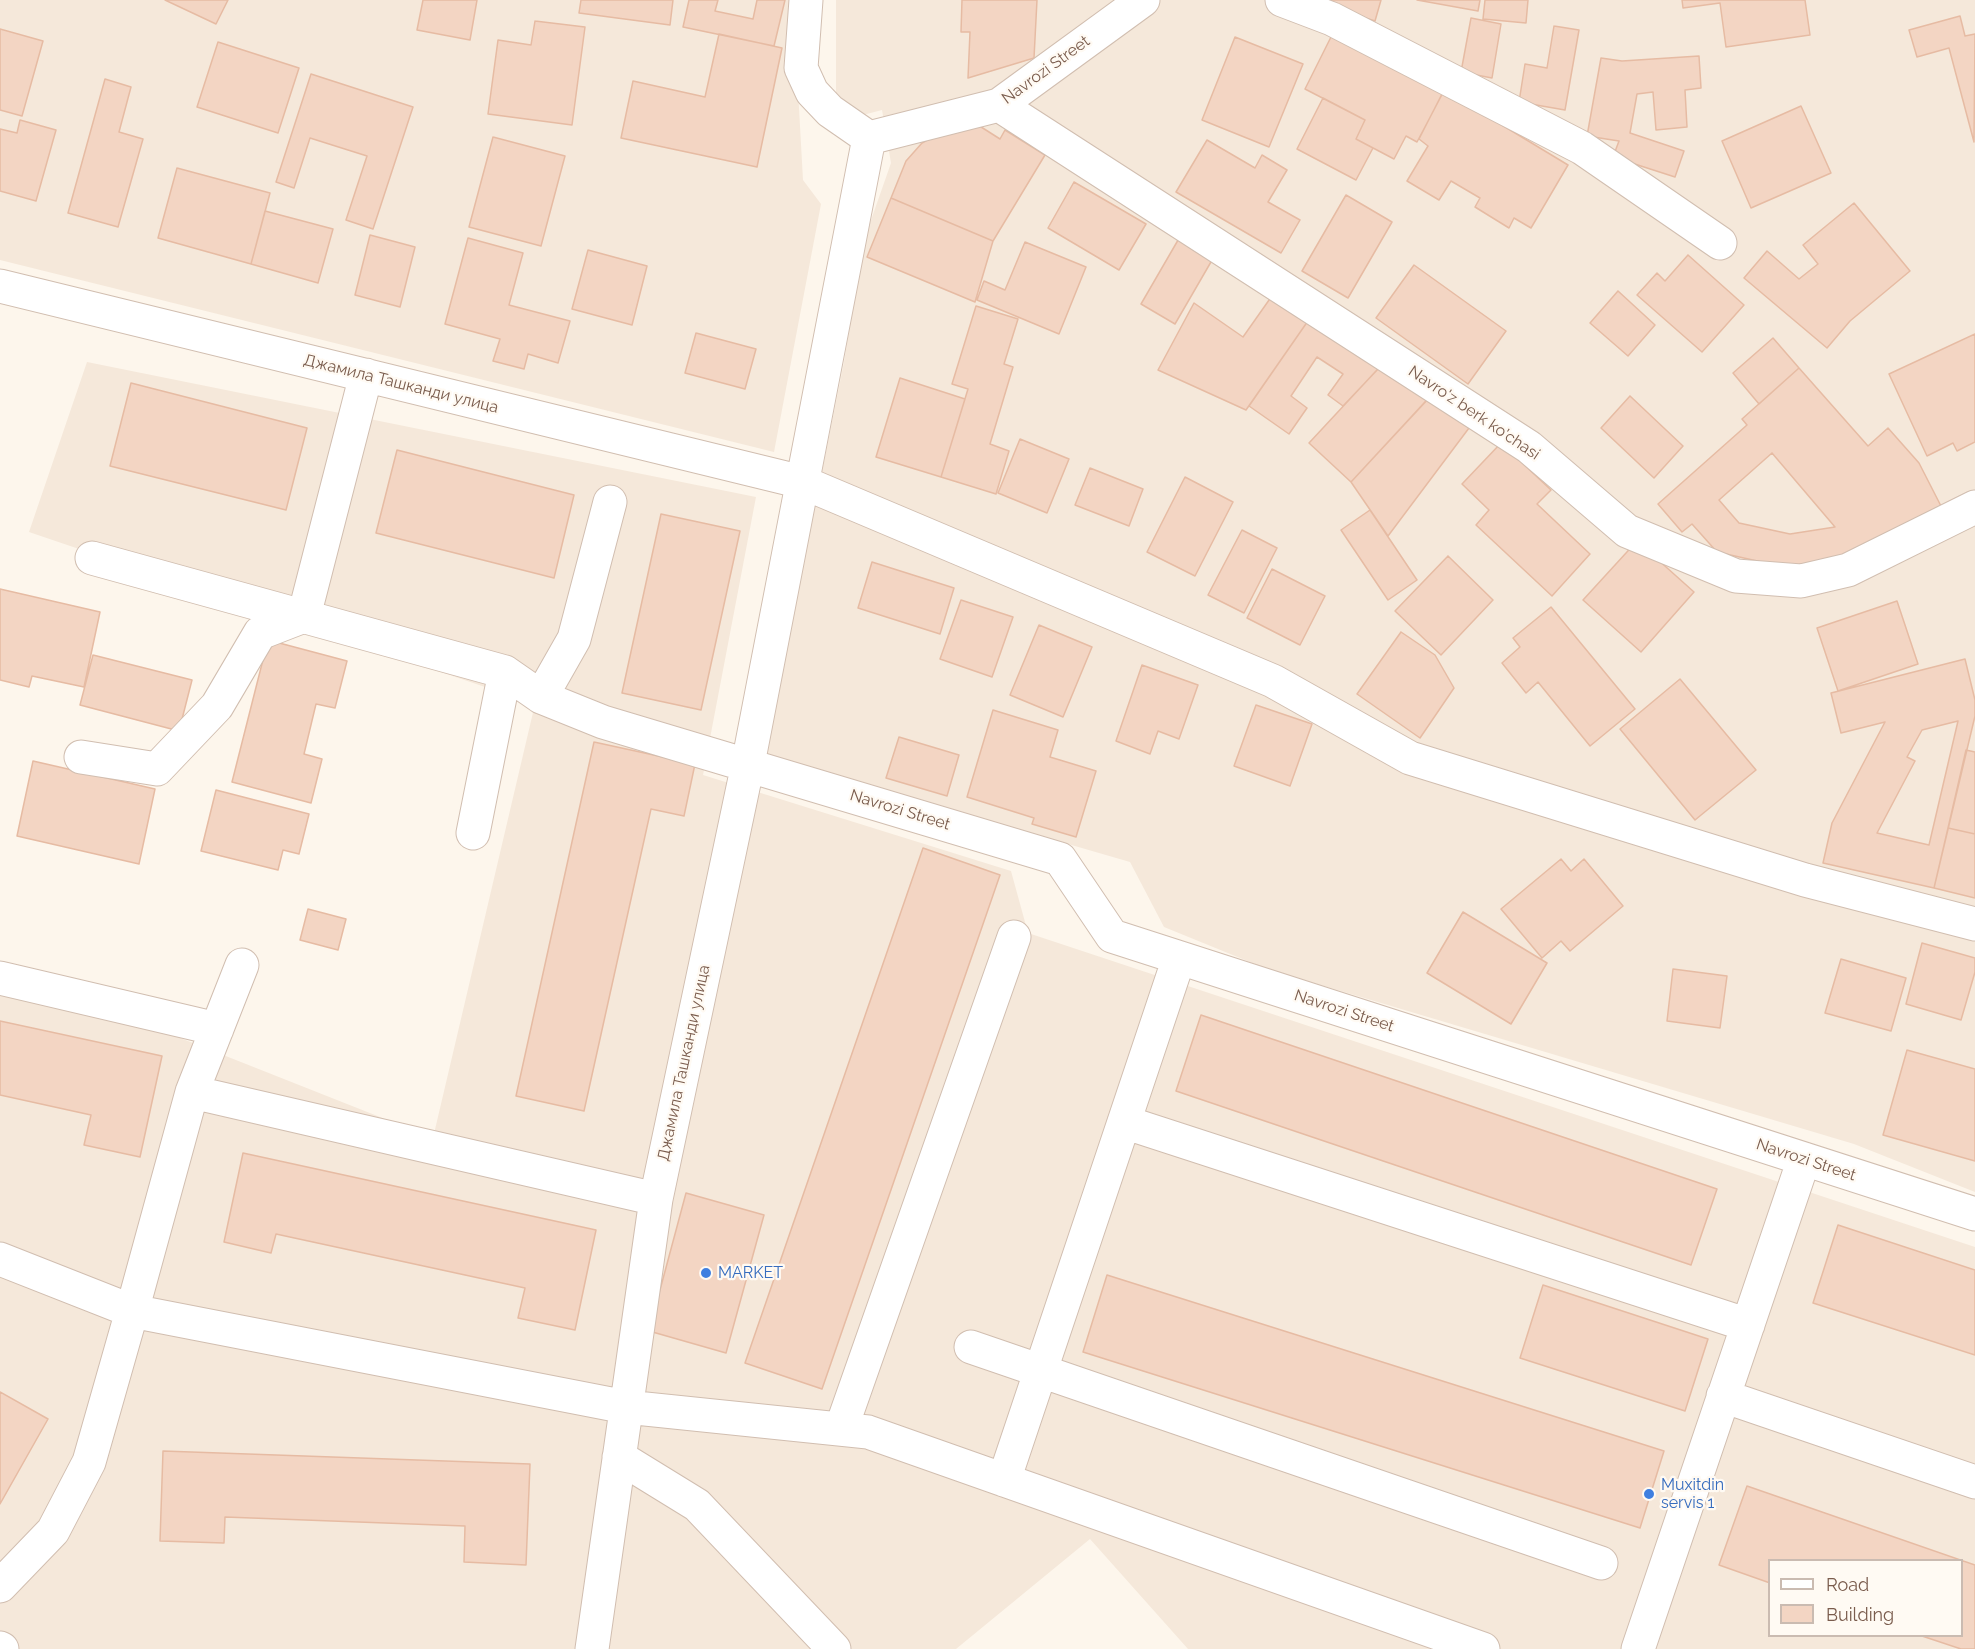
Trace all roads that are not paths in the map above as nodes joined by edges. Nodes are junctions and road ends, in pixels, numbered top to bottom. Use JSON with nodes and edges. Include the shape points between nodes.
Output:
{"nodes":[{"id":1,"x":806,"y":0,"type":"edge"},
{"id":2,"x":1143,"y":0,"type":"edge"},
{"id":3,"x":1282,"y":0,"type":"edge"},
{"id":4,"x":999,"y":105,"type":"junction"},
{"id":5,"x":869,"y":138,"type":"junction"},
{"id":6,"x":1720,"y":243,"type":"dead end"},
{"id":7,"x":0,"y":286,"type":"edge"},
{"id":8,"x":366,"y":375,"type":"junction"},
{"id":9,"x":802,"y":482,"type":"junction"},
{"id":10,"x":610,"y":502,"type":"dead end"},
{"id":11,"x":1975,"y":507,"type":"edge"},
{"id":12,"x":92,"y":558,"type":"dead end"},
{"id":13,"x":303,"y":616,"type":"junction"},
{"id":14,"x":505,"y":672,"type":"junction"},
{"id":15,"x":541,"y":697,"type":"junction"},
{"id":16,"x":81,"y":757,"type":"dead end"},
{"id":17,"x":748,"y":764,"type":"junction"},
{"id":18,"x":473,"y":833,"type":"dead end"},
{"id":19,"x":1975,"y":924,"type":"edge"},
{"id":20,"x":1014,"y":937,"type":"dead end"},
{"id":21,"x":1179,"y":958,"type":"junction"},
{"id":22,"x":242,"y":965,"type":"dead end"},
{"id":23,"x":0,"y":978,"type":"edge"},
{"id":24,"x":217,"y":1029,"type":"junction"},
{"id":25,"x":192,"y":1092,"type":"junction"},
{"id":26,"x":1124,"y":1122,"type":"junction"},
{"id":27,"x":1804,"y":1159,"type":"junction"},
{"id":28,"x":656,"y":1199,"type":"junction"},
{"id":29,"x":1975,"y":1214,"type":"edge"},
{"id":30,"x":0,"y":1259,"type":"edge"},
{"id":31,"x":132,"y":1311,"type":"junction"},
{"id":32,"x":1748,"y":1325,"type":"junction"},
{"id":33,"x":971,"y":1347,"type":"dead end"},
{"id":34,"x":1041,"y":1371,"type":"junction"},
{"id":35,"x":1724,"y":1396,"type":"junction"},
{"id":36,"x":626,"y":1407,"type":"junction"},
{"id":37,"x":841,"y":1429,"type":"junction"},
{"id":38,"x":619,"y":1457,"type":"junction"},
{"id":39,"x":1004,"y":1480,"type":"junction"},
{"id":40,"x":1975,"y":1482,"type":"edge"},
{"id":41,"x":1601,"y":1563,"type":"dead end"},
{"id":42,"x":5,"y":1576,"type":"edge"},
{"id":43,"x":592,"y":1649,"type":"edge"},
{"id":44,"x":834,"y":1649,"type":"edge"},
{"id":45,"x":1483,"y":1649,"type":"edge"},
{"id":46,"x":1638,"y":1649,"type":"edge"}],
"edges":[{"from":1,"to":5,"type":"street","via":[[801,68],[812,92],[830,111]]},
{"from":2,"to":4,"type":"street","name":"Navrozi Street"},
{"from":3,"to":6,"type":"street","via":[[1332,19],[1582,148]]},
{"from":4,"to":5,"type":"street","name":"Navrozi Street"},
{"from":4,"to":11,"type":"street","name":"Navro'z berk ko'chasi","via":[[1530,447],[1627,531],[1736,576],[1801,581],[1848,570]]},
{"from":5,"to":9,"type":"street","name":"Джамила Ташканди улица"},
{"from":7,"to":8,"type":"street","name":"Джамила Ташканди улица"},
{"from":8,"to":9,"type":"street","name":"Джамила Ташканди улица"},
{"from":8,"to":13,"type":"street"},
{"from":9,"to":17,"type":"street","name":"Джамила Ташканди улица"},
{"from":9,"to":19,"type":"street","via":[[1273,681],[1410,758],[1805,880]]},
{"from":10,"to":15,"type":"street","via":[[574,639]]},
{"from":12,"to":13,"type":"street","name":"Navrozi Street"},
{"from":13,"to":14,"type":"street","name":"Navrozi Street"},
{"from":13,"to":16,"type":"street","via":[[260,633],[217,706],[156,769]]},
{"from":14,"to":15,"type":"street","name":"Navrozi Street"},
{"from":14,"to":18,"type":"street"},
{"from":15,"to":17,"type":"street","name":"Navrozi Street","via":[[603,722]]},
{"from":17,"to":21,"type":"street","name":"Navrozi Street","via":[[1060,859],[1113,936]]},
{"from":17,"to":28,"type":"street","name":"Джамила Ташканди улица"},
{"from":20,"to":37,"type":"street"},
{"from":21,"to":26,"type":"street"},
{"from":21,"to":27,"type":"street","name":"Navrozi Street"},
{"from":22,"to":24,"type":"street"},
{"from":23,"to":24,"type":"street"},
{"from":24,"to":25,"type":"street"},
{"from":25,"to":28,"type":"street"},
{"from":25,"to":31,"type":"street"},
{"from":26,"to":32,"type":"street"},
{"from":26,"to":34,"type":"street"},
{"from":27,"to":29,"type":"street","name":"Navrozi Street"},
{"from":27,"to":32,"type":"street"},
{"from":28,"to":36,"type":"street","name":"Джамила Ташканди улица"},
{"from":30,"to":31,"type":"street"},
{"from":31,"to":36,"type":"street"},
{"from":31,"to":42,"type":"street","via":[[89,1462],[53,1531]]},
{"from":32,"to":35,"type":"street"},
{"from":33,"to":34,"type":"street"},
{"from":34,"to":39,"type":"street"},
{"from":34,"to":41,"type":"street"},
{"from":35,"to":40,"type":"street"},
{"from":35,"to":46,"type":"street"},
{"from":36,"to":37,"type":"street"},
{"from":36,"to":38,"type":"street","name":"Джамила Ташканди улица"},
{"from":37,"to":39,"type":"street","via":[[868,1432]]},
{"from":38,"to":43,"type":"street","name":"Джамила Ташканди улица"},
{"from":38,"to":44,"type":"street","via":[[697,1505]]},
{"from":39,"to":45,"type":"street"}]}
